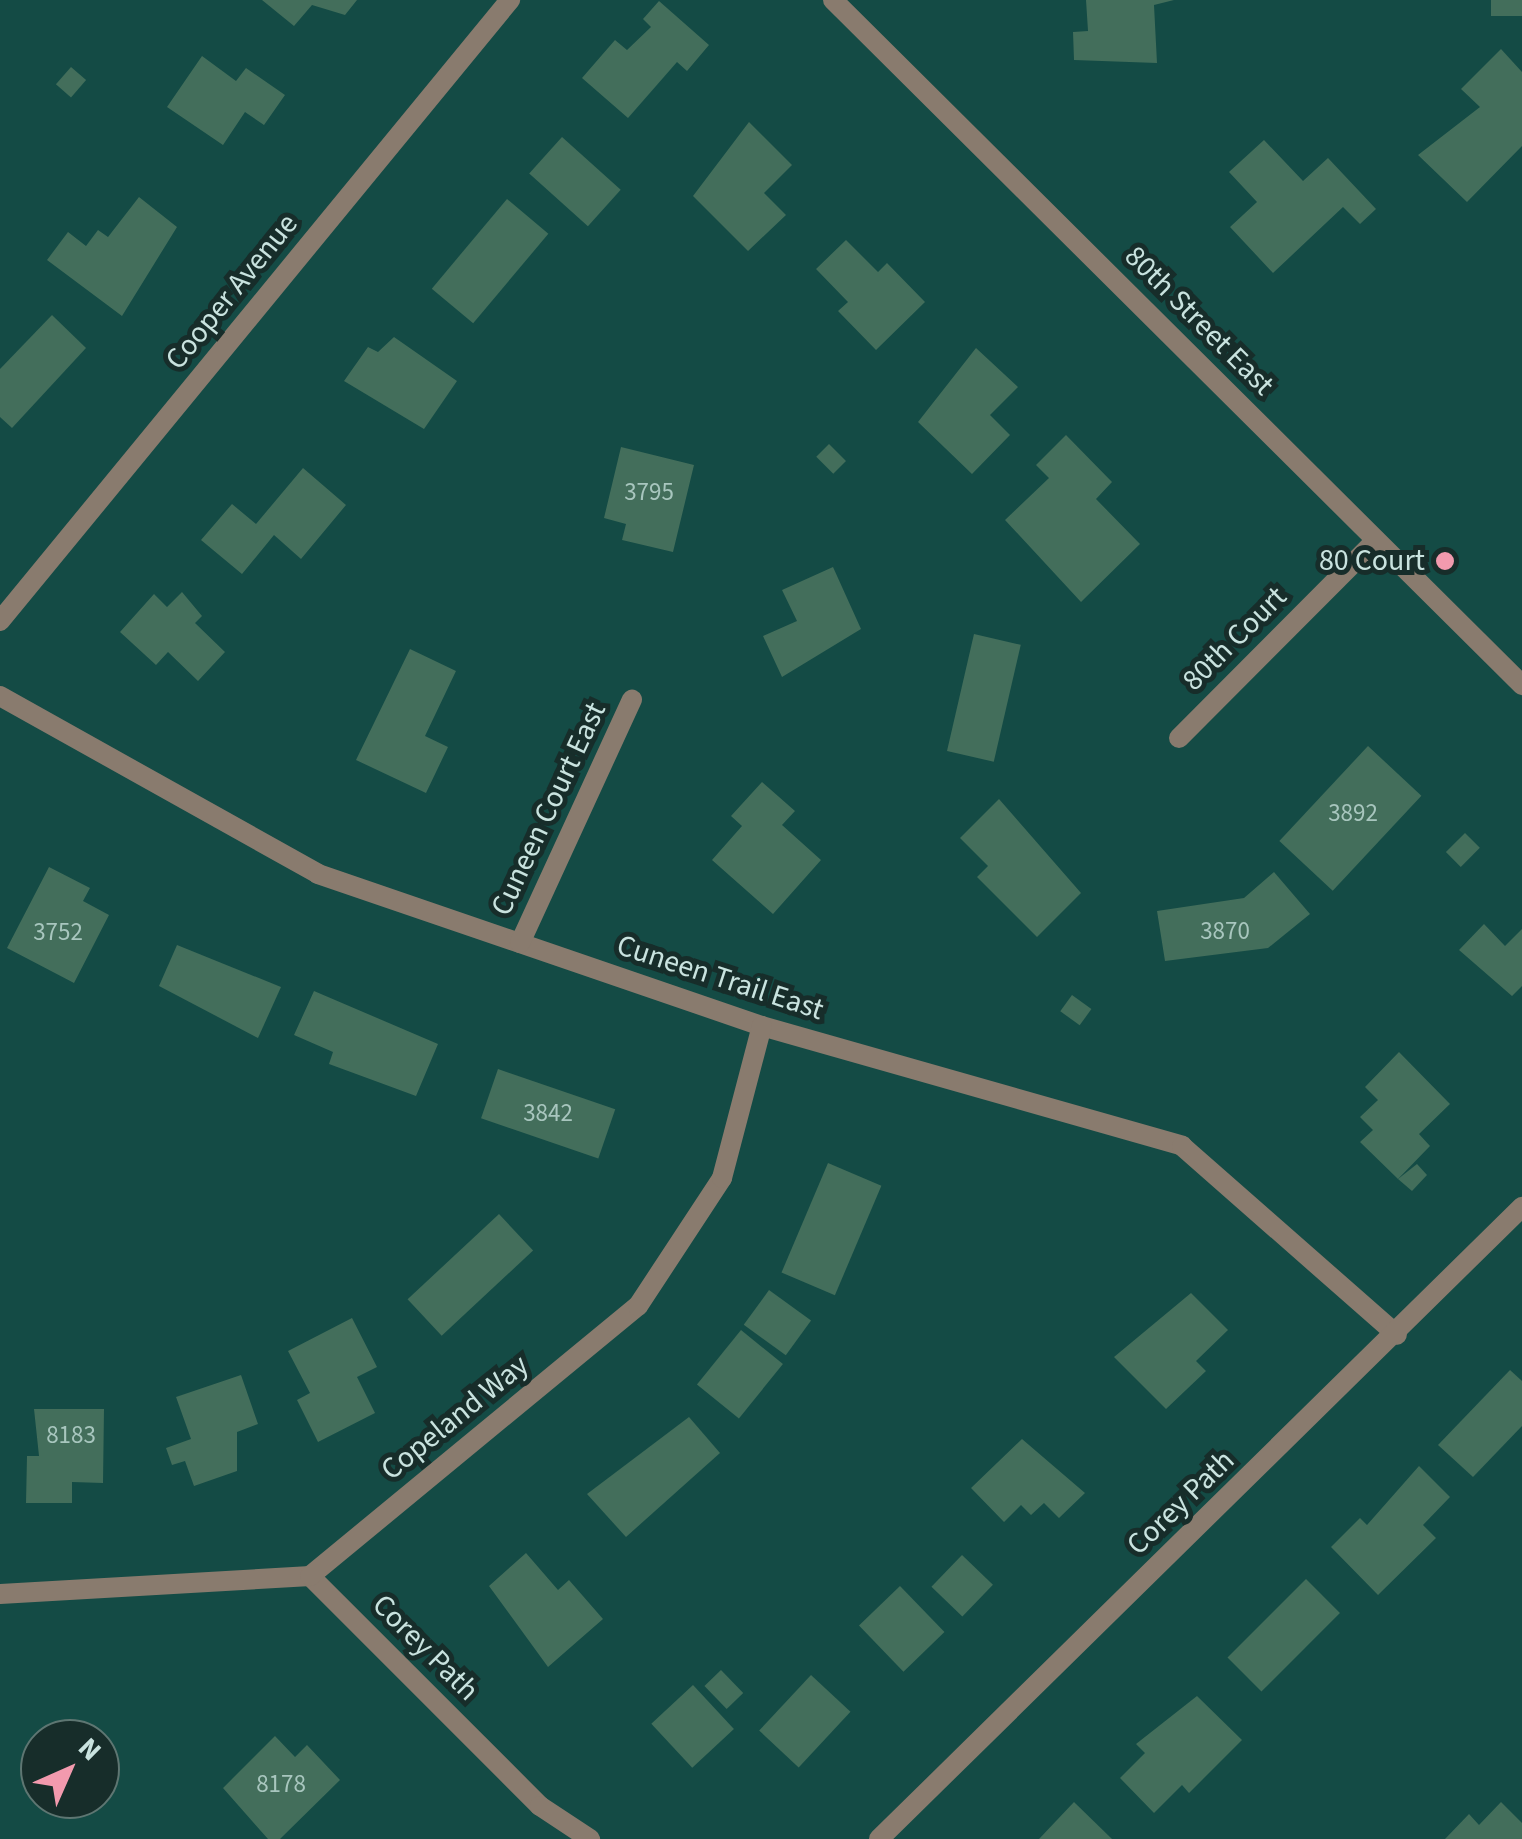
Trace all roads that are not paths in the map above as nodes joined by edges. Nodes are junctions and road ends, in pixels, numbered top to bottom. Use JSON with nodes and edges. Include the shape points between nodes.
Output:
{"nodes":[{"id":1,"x":510,"y":0,"type":"edge"},
{"id":2,"x":833,"y":0,"type":"edge"},
{"id":3,"x":1376,"y":540,"type":"junction"},
{"id":4,"x":0,"y":621,"type":"edge"},
{"id":5,"x":1522,"y":685,"type":"edge"},
{"id":6,"x":0,"y":696,"type":"edge"},
{"id":7,"x":632,"y":700,"type":"dead end"},
{"id":8,"x":1179,"y":738,"type":"dead end"},
{"id":9,"x":520,"y":942,"type":"junction"},
{"id":10,"x":762,"y":1026,"type":"junction"},
{"id":11,"x":1522,"y":1207,"type":"edge"},
{"id":12,"x":1398,"y":1335,"type":"junction"},
{"id":13,"x":310,"y":1576,"type":"junction"},
{"id":14,"x":0,"y":1594,"type":"edge"},
{"id":15,"x":590,"y":1839,"type":"edge"},
{"id":16,"x":879,"y":1839,"type":"edge"}],
"edges":[{"from":1,"to":4,"type":"street","name":"Cooper Avenue"},
{"from":2,"to":3,"type":"street","name":"80th Street East"},
{"from":3,"to":5,"type":"street","name":"80th Street East"},
{"from":3,"to":8,"type":"street","name":"80th Court"},
{"from":6,"to":9,"type":"street","name":"Cuneen Trail East","via":[[318,874]]},
{"from":7,"to":9,"type":"street","name":"Cuneen Court East"},
{"from":9,"to":10,"type":"street","name":"Cuneen Trail East"},
{"from":10,"to":12,"type":"street","name":"Cuneen Trail East","via":[[1182,1146]]},
{"from":10,"to":13,"type":"street","name":"Copeland Way","via":[[722,1178],[638,1306]]},
{"from":11,"to":12,"type":"street","name":"Corey Path"},
{"from":12,"to":16,"type":"street","name":"Corey Path"},
{"from":13,"to":14,"type":"street"},
{"from":13,"to":15,"type":"street","name":"Corey Path","via":[[540,1806]]}]}
